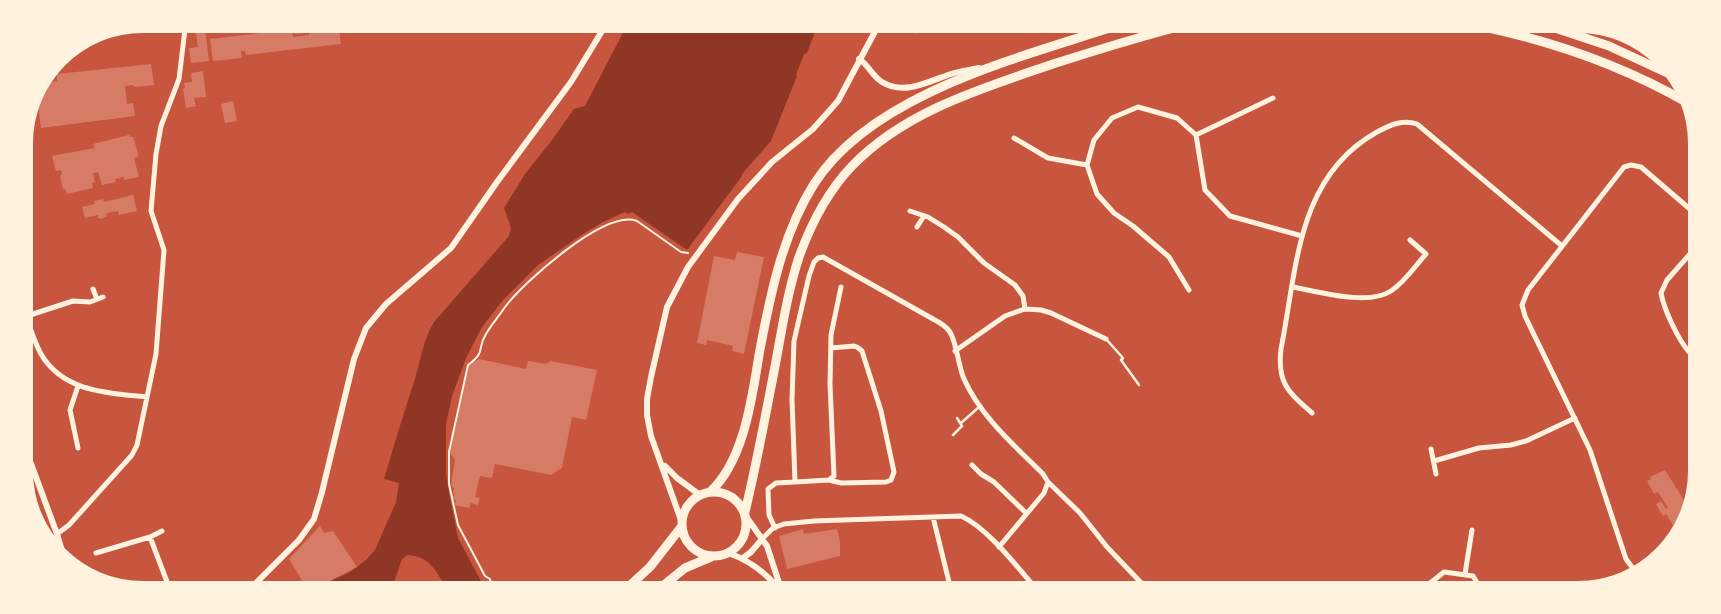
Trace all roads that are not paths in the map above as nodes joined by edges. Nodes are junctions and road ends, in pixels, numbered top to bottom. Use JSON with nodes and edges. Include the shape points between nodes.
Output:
{"nodes":[{"id":1,"x":185,"y":33,"type":"edge"},
{"id":2,"x":601,"y":33,"type":"edge"},
{"id":3,"x":874,"y":33,"type":"edge"},
{"id":4,"x":1095,"y":33,"type":"edge"},
{"id":5,"x":1158,"y":33,"type":"edge"},
{"id":6,"x":1508,"y":33,"type":"edge"},
{"id":7,"x":1570,"y":33,"type":"edge"},
{"id":8,"x":859,"y":59,"type":"junction"},
{"id":9,"x":1001,"y":64,"type":"junction"},
{"id":10,"x":1658,"y":69,"type":"edge"},
{"id":11,"x":1273,"y":98,"type":"dead end"},
{"id":12,"x":1677,"y":98,"type":"edge"},
{"id":13,"x":1196,"y":135,"type":"junction"},
{"id":14,"x":1014,"y":138,"type":"dead end"},
{"id":15,"x":1087,"y":164,"type":"junction"},
{"id":16,"x":1688,"y":207,"type":"edge"},
{"id":17,"x":910,"y":211,"type":"dead end"},
{"id":18,"x":924,"y":216,"type":"junction"},
{"id":19,"x":917,"y":227,"type":"dead end"},
{"id":20,"x":1302,"y":236,"type":"junction"},
{"id":21,"x":1410,"y":240,"type":"dead end"},
{"id":22,"x":1562,"y":246,"type":"junction"},
{"id":23,"x":1688,"y":256,"type":"edge"},
{"id":24,"x":841,"y":287,"type":"dead end"},
{"id":25,"x":1293,"y":287,"type":"junction"},
{"id":26,"x":93,"y":289,"type":"dead end"},
{"id":27,"x":1189,"y":290,"type":"dead end"},
{"id":28,"x":1025,"y":309,"type":"junction"},
{"id":29,"x":33,"y":314,"type":"edge"},
{"id":30,"x":33,"y":333,"type":"edge"},
{"id":31,"x":1106,"y":339,"type":"joint"},
{"id":32,"x":831,"y":348,"type":"junction"},
{"id":33,"x":1688,"y":350,"type":"edge"},
{"id":34,"x":955,"y":351,"type":"junction"},
{"id":35,"x":1139,"y":385,"type":"dead end"},
{"id":36,"x":78,"y":386,"type":"junction"},
{"id":37,"x":146,"y":397,"type":"junction"},
{"id":38,"x":979,"y":407,"type":"junction"},
{"id":39,"x":1312,"y":413,"type":"dead end"},
{"id":40,"x":957,"y":418,"type":"dead end"},
{"id":41,"x":1575,"y":418,"type":"junction"},
{"id":42,"x":961,"y":423,"type":"junction"},
{"id":43,"x":953,"y":435,"type":"dead end"},
{"id":44,"x":78,"y":448,"type":"dead end"},
{"id":45,"x":1431,"y":449,"type":"dead end"},
{"id":46,"x":660,"y":459,"type":"junction"},
{"id":47,"x":1434,"y":461,"type":"junction"},
{"id":48,"x":972,"y":465,"type":"dead end"},
{"id":49,"x":33,"y":469,"type":"edge"},
{"id":50,"x":1436,"y":474,"type":"dead end"},
{"id":51,"x":829,"y":480,"type":"junction"},
{"id":52,"x":795,"y":482,"type":"junction"},
{"id":53,"x":1048,"y":482,"type":"junction"},
{"id":54,"x":705,"y":493,"type":"junction"},
{"id":55,"x":745,"y":513,"type":"junction"},
{"id":56,"x":1026,"y":513,"type":"junction"},
{"id":57,"x":933,"y":517,"type":"junction"},
{"id":58,"x":682,"y":524,"type":"junction"},
{"id":59,"x":775,"y":528,"type":"junction"},
{"id":60,"x":1472,"y":530,"type":"dead end"},
{"id":61,"x":162,"y":531,"type":"dead end"},
{"id":62,"x":57,"y":534,"type":"junction"},
{"id":63,"x":150,"y":537,"type":"junction"},
{"id":64,"x":763,"y":538,"type":"junction"},
{"id":65,"x":59,"y":542,"type":"edge"},
{"id":66,"x":999,"y":547,"type":"junction"},
{"id":67,"x":96,"y":553,"type":"dead end"},
{"id":68,"x":728,"y":553,"type":"junction"},
{"id":69,"x":713,"y":556,"type":"junction"},
{"id":70,"x":743,"y":558,"type":"junction"},
{"id":71,"x":1632,"y":567,"type":"edge"},
{"id":72,"x":1465,"y":574,"type":"junction"},
{"id":73,"x":167,"y":581,"type":"edge"},
{"id":74,"x":257,"y":581,"type":"edge"},
{"id":75,"x":635,"y":581,"type":"edge"},
{"id":76,"x":669,"y":581,"type":"edge"},
{"id":77,"x":772,"y":581,"type":"edge"},
{"id":78,"x":778,"y":581,"type":"edge"},
{"id":79,"x":949,"y":581,"type":"edge"},
{"id":80,"x":1030,"y":581,"type":"edge"},
{"id":81,"x":1140,"y":581,"type":"edge"},
{"id":82,"x":1433,"y":581,"type":"edge"},
{"id":83,"x":1476,"y":581,"type":"edge"}],
"edges":[{"from":1,"to":37,"type":"street","via":[[179,79],[156,154],[151,211],[164,250],[156,354]]},
{"from":2,"to":74,"type":"street","via":[[576,76],[451,248],[386,304],[366,328],[354,359],[315,517],[299,540]]},
{"from":3,"to":8,"type":"street"},
{"from":4,"to":9,"type":"highway"},
{"from":5,"to":55,"type":"highway","via":[[952,101],[874,145],[839,180],[819,210],[786,304]]},
{"from":6,"to":12,"type":"highway","via":[[1592,58]]},
{"from":7,"to":10,"type":"highway"},
{"from":8,"to":9,"type":"street","via":[[881,82],[900,89]]},
{"from":8,"to":46,"type":"street","via":[[830,111],[731,207],[688,267],[667,307],[647,407]]},
{"from":9,"to":54,"type":"highway","via":[[947,84],[889,115],[846,147],[815,183],[774,282],[740,440],[720,483]]},
{"from":11,"to":13,"type":"street"},
{"from":13,"to":15,"type":"street","via":[[1177,118],[1138,107],[1112,118],[1094,140]]},
{"from":13,"to":20,"type":"street","via":[[1205,190],[1230,216]]},
{"from":14,"to":15,"type":"street","via":[[1048,158]]},
{"from":15,"to":27,"type":"street","via":[[1097,194],[1169,257]]},
{"from":16,"to":22,"type":"street","via":[[1642,167],[1628,165]]},
{"from":17,"to":18,"type":"street"},
{"from":18,"to":19,"type":"street"},
{"from":18,"to":28,"type":"street","via":[[956,235],[1015,285]]},
{"from":20,"to":22,"type":"street","via":[[1311,206],[1334,169],[1367,139],[1405,121],[1426,130]]},
{"from":20,"to":25,"type":"street"},
{"from":21,"to":25,"type":"street","via":[[1426,254],[1398,286],[1380,297],[1360,299]]},
{"from":22,"to":41,"type":"street","via":[[1522,305]]},
{"from":23,"to":33,"type":"street","via":[[1661,293]]},
{"from":24,"to":32,"type":"street"},
{"from":25,"to":39,"type":"street","via":[[1280,368],[1290,393]]},
{"from":26,"to":29,"type":"street","via":[[100,298]]},
{"from":28,"to":31,"type":"street","via":[[1051,313]]},
{"from":28,"to":34,"type":"street","via":[[1005,316]]},
{"from":30,"to":36,"type":"street","via":[[48,364]]},
{"from":31,"to":35,"type":"lane"},
{"from":32,"to":51,"type":"street","via":[[834,474]]},
{"from":32,"to":51,"type":"street","via":[[854,346],[862,351],[894,472],[886,482]]},
{"from":34,"to":38,"type":"street"},
{"from":34,"to":52,"type":"street","via":[[944,326],[826,258],[818,258],[812,264],[794,341]]},
{"from":36,"to":37,"type":"street"},
{"from":36,"to":44,"type":"street","via":[[70,410]]},
{"from":37,"to":62,"type":"street","via":[[132,455]]},
{"from":38,"to":42,"type":"lane"},
{"from":38,"to":53,"type":"street"},
{"from":40,"to":42,"type":"lane"},
{"from":41,"to":47,"type":"street","via":[[1526,441]]},
{"from":41,"to":71,"type":"street"},
{"from":42,"to":43,"type":"lane"},
{"from":45,"to":47,"type":"street"},
{"from":46,"to":54,"type":"street","via":[[677,478]]},
{"from":46,"to":58,"type":"street"},
{"from":47,"to":50,"type":"street"},
{"from":48,"to":56,"type":"street"},
{"from":49,"to":62,"type":"street"},
{"from":51,"to":52,"type":"street"},
{"from":52,"to":59,"type":"street","via":[[776,483],[768,489],[769,515]]},
{"from":53,"to":56,"type":"street"},
{"from":53,"to":81,"type":"street"},
{"from":54,"to":55,"type":"highway","via":[[726,494]]},
{"from":54,"to":58,"type":"highway","via":[[690,503]]},
{"from":55,"to":64,"type":"street"},
{"from":55,"to":68,"type":"highway","via":[[743,540]]},
{"from":56,"to":66,"type":"street"},
{"from":57,"to":59,"type":"street","via":[[814,521]]},
{"from":57,"to":66,"type":"street","via":[[961,516]]},
{"from":57,"to":79,"type":"street"},
{"from":58,"to":69,"type":"highway","via":[[691,547]]},
{"from":58,"to":75,"type":"highway"},
{"from":59,"to":64,"type":"street"},
{"from":60,"to":72,"type":"street"},
{"from":61,"to":63,"type":"street"},
{"from":62,"to":65,"type":"street"},
{"from":63,"to":67,"type":"street"},
{"from":63,"to":73,"type":"street"},
{"from":64,"to":70,"type":"street"},
{"from":64,"to":78,"type":"street"},
{"from":66,"to":80,"type":"street"},
{"from":68,"to":69,"type":"highway"},
{"from":68,"to":70,"type":"street"},
{"from":69,"to":76,"type":"highway"},
{"from":70,"to":77,"type":"street"},
{"from":72,"to":82,"type":"street","via":[[1444,572]]},
{"from":72,"to":83,"type":"street"}]}
